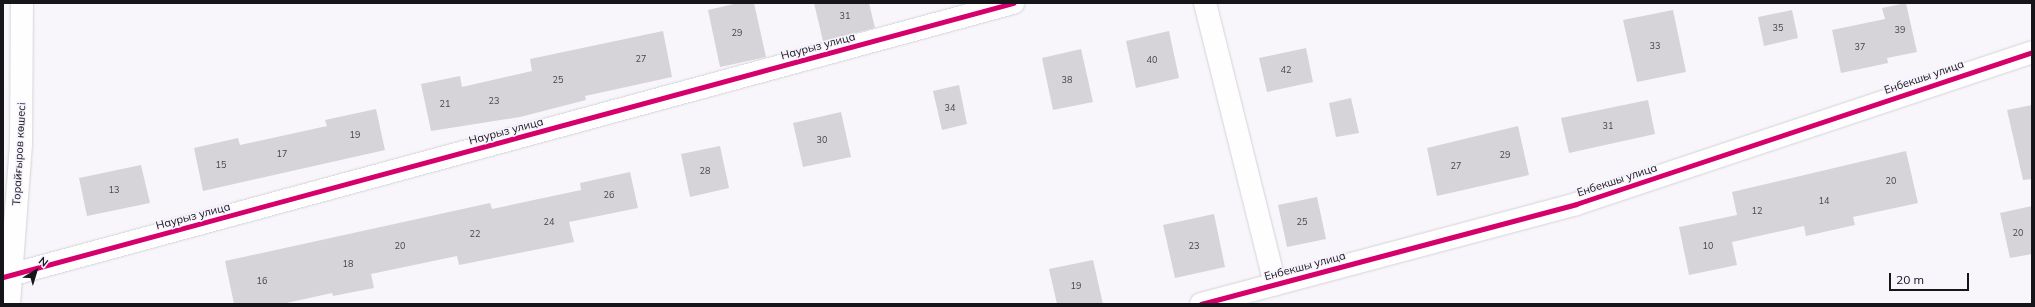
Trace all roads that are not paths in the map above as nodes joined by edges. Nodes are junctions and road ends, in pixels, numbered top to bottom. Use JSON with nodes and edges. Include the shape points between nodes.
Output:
{"nodes":[{"id":1,"x":22,"y":3,"type":"edge"},
{"id":2,"x":1013,"y":3,"type":"edge"},
{"id":3,"x":1205,"y":3,"type":"edge"},
{"id":4,"x":2032,"y":52,"type":"edge"},
{"id":5,"x":7,"y":276,"type":"edge"},
{"id":6,"x":1275,"y":284,"type":"junction"},
{"id":7,"x":8,"y":304,"type":"edge"},
{"id":8,"x":1201,"y":304,"type":"edge"}],
"edges":[{"from":1,"to":5,"type":"street","name":"Торайғыров көшесі","via":[[21,143]]},
{"from":2,"to":5,"type":"street","name":"Наурыз улица"},
{"from":3,"to":6,"type":"street"},
{"from":4,"to":6,"type":"street","name":"Енбекшы улица","via":[[1576,204]]},
{"from":5,"to":7,"type":"street","name":"Торайғыров көшесі"},
{"from":6,"to":8,"type":"street","name":"Енбекшы улица"}]}
